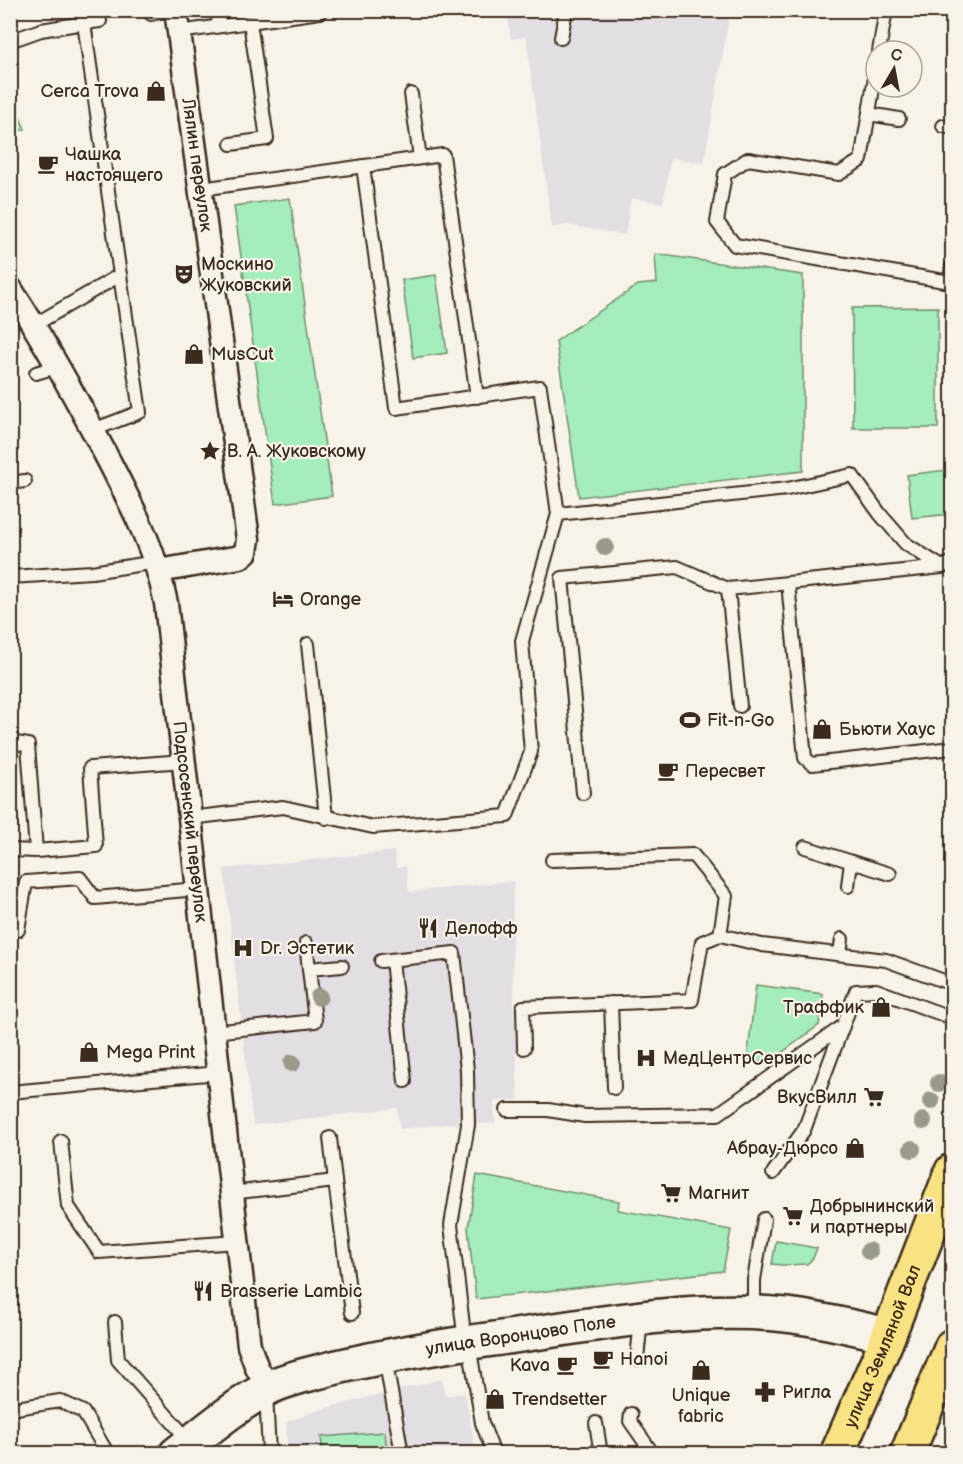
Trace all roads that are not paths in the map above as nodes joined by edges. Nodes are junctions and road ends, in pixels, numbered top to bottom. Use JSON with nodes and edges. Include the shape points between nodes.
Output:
{"nodes":[{"id":1,"x":217,"y":10,"type":"edge"},
{"id":2,"x":566,"y":10,"type":"edge"},
{"id":3,"x":886,"y":10,"type":"edge"},
{"id":4,"x":320,"y":12,"type":"edge"},
{"id":5,"x":151,"y":14,"type":"dead end"},
{"id":6,"x":176,"y":18,"type":"edge"},
{"id":7,"x":100,"y":21,"type":"dead end"},
{"id":8,"x":250,"y":22,"type":"junction"},
{"id":9,"x":84,"y":23,"type":"junction"},
{"id":10,"x":219,"y":26,"type":"junction"},
{"id":11,"x":561,"y":38,"type":"dead end"},
{"id":12,"x":881,"y":39,"type":"edge"},
{"id":13,"x":10,"y":41,"type":"edge"},
{"id":14,"x":411,"y":94,"type":"dead end"},
{"id":15,"x":871,"y":99,"type":"edge"},
{"id":16,"x":869,"y":114,"type":"junction"},
{"id":17,"x":899,"y":118,"type":"dead end"},
{"id":18,"x":231,"y":144,"type":"dead end"},
{"id":19,"x":420,"y":158,"type":"junction"},
{"id":20,"x":363,"y":166,"type":"junction"},
{"id":21,"x":201,"y":189,"type":"junction"},
{"id":22,"x":952,"y":266,"type":"edge"},
{"id":23,"x":120,"y":275,"type":"junction"},
{"id":24,"x":951,"y":284,"type":"edge"},
{"id":25,"x":10,"y":288,"type":"edge"},
{"id":26,"x":34,"y":325,"type":"junction"},
{"id":27,"x":59,"y":366,"type":"junction"},
{"id":28,"x":36,"y":373,"type":"dead end"},
{"id":29,"x":477,"y":397,"type":"junction"},
{"id":30,"x":93,"y":430,"type":"junction"},
{"id":31,"x":25,"y":481,"type":"dead end"},
{"id":32,"x":10,"y":483,"type":"edge"},
{"id":33,"x":558,"y":514,"type":"junction"},
{"id":34,"x":947,"y":565,"type":"edge"},
{"id":35,"x":158,"y":566,"type":"junction"},
{"id":36,"x":10,"y":577,"type":"edge"},
{"id":37,"x":788,"y":583,"type":"junction"},
{"id":38,"x":728,"y":589,"type":"junction"},
{"id":39,"x":308,"y":644,"type":"dead end"},
{"id":40,"x":740,"y":706,"type":"dead end"},
{"id":41,"x":10,"y":742,"type":"edge"},
{"id":42,"x":952,"y":748,"type":"edge"},
{"id":43,"x":184,"y":761,"type":"junction"},
{"id":44,"x":583,"y":793,"type":"dead end"},
{"id":45,"x":190,"y":818,"type":"junction"},
{"id":46,"x":326,"y":818,"type":"junction"},
{"id":47,"x":805,"y":847,"type":"dead end"},
{"id":48,"x":10,"y":850,"type":"edge"},
{"id":49,"x":36,"y":851,"type":"junction"},
{"id":50,"x":552,"y":860,"type":"dead end"},
{"id":51,"x":851,"y":862,"type":"junction"},
{"id":52,"x":890,"y":874,"type":"dead end"},
{"id":53,"x":848,"y":886,"type":"dead end"},
{"id":54,"x":198,"y":889,"type":"junction"},
{"id":55,"x":18,"y":930,"type":"dead end"},
{"id":56,"x":720,"y":935,"type":"junction"},
{"id":57,"x":842,"y":939,"type":"dead end"},
{"id":58,"x":306,"y":943,"type":"dead end"},
{"id":59,"x":840,"y":954,"type":"junction"},
{"id":60,"x":342,"y":966,"type":"dead end"},
{"id":61,"x":309,"y":969,"type":"junction"},
{"id":62,"x":952,"y":984,"type":"edge"},
{"id":63,"x":611,"y":1003,"type":"junction"},
{"id":64,"x":952,"y":1018,"type":"edge"},
{"id":65,"x":843,"y":1026,"type":"junction"},
{"id":66,"x":213,"y":1032,"type":"junction"},
{"id":67,"x":524,"y":1048,"type":"dead end"},
{"id":68,"x":218,"y":1073,"type":"junction"},
{"id":69,"x":405,"y":1081,"type":"dead end"},
{"id":70,"x":614,"y":1088,"type":"dead end"},
{"id":71,"x":10,"y":1092,"type":"edge"},
{"id":72,"x":507,"y":1110,"type":"dead end"},
{"id":73,"x":330,"y":1138,"type":"dead end"},
{"id":74,"x":61,"y":1141,"type":"dead end"},
{"id":75,"x":952,"y":1171,"type":"edge"},
{"id":76,"x":773,"y":1173,"type":"dead end"},
{"id":77,"x":335,"y":1180,"type":"junction"},
{"id":78,"x":231,"y":1193,"type":"junction"},
{"id":79,"x":764,"y":1219,"type":"dead end"},
{"id":80,"x":237,"y":1242,"type":"junction"},
{"id":81,"x":352,"y":1313,"type":"dead end"},
{"id":82,"x":754,"y":1314,"type":"junction"},
{"id":83,"x":642,"y":1319,"type":"junction"},
{"id":84,"x":115,"y":1322,"type":"dead end"},
{"id":85,"x":888,"y":1335,"type":"junction"},
{"id":86,"x":467,"y":1343,"type":"junction"},
{"id":87,"x":952,"y":1346,"type":"edge"},
{"id":88,"x":384,"y":1356,"type":"junction"},
{"id":89,"x":637,"y":1359,"type":"dead end"},
{"id":90,"x":952,"y":1382,"type":"edge"},
{"id":91,"x":267,"y":1389,"type":"junction"},
{"id":92,"x":10,"y":1409,"type":"edge"},
{"id":93,"x":631,"y":1413,"type":"dead end"},
{"id":94,"x":924,"y":1414,"type":"junction"},
{"id":95,"x":596,"y":1423,"type":"dead end"},
{"id":96,"x":191,"y":1445,"type":"edge"},
{"id":97,"x":108,"y":1454,"type":"edge"},
{"id":98,"x":269,"y":1454,"type":"edge"},
{"id":99,"x":402,"y":1454,"type":"edge"},
{"id":100,"x":494,"y":1454,"type":"edge"},
{"id":101,"x":601,"y":1454,"type":"edge"},
{"id":102,"x":653,"y":1454,"type":"edge"},
{"id":103,"x":837,"y":1454,"type":"edge"},
{"id":104,"x":907,"y":1454,"type":"edge"}],
"edges":[{"from":1,"to":10,"type":"lane"},
{"from":2,"to":11,"type":"lane"},
{"from":3,"to":12,"type":"lane"},
{"from":4,"to":8,"type":"lane"},
{"from":5,"to":6,"type":"lane"},
{"from":6,"to":10,"type":"lane"},
{"from":6,"to":21,"type":"street","name":"Лялин переулок"},
{"from":7,"to":9,"type":"lane"},
{"from":8,"to":10,"type":"lane"},
{"from":8,"to":18,"type":"lane","via":[[267,139]]},
{"from":9,"to":13,"type":"lane","via":[[41,30]]},
{"from":9,"to":23,"type":"lane"},
{"from":14,"to":19,"type":"lane"},
{"from":15,"to":16,"type":"lane"},
{"from":16,"to":17,"type":"lane"},
{"from":16,"to":24,"type":"lane","via":[[861,160],[839,174],[748,159],[725,174],[717,222],[735,245]]},
{"from":19,"to":20,"type":"lane"},
{"from":19,"to":29,"type":"lane","via":[[443,155]]},
{"from":20,"to":21,"type":"lane"},
{"from":20,"to":29,"type":"lane","via":[[396,408]]},
{"from":21,"to":35,"type":"street","name":"Лялин переулок","via":[[248,546],[240,557]]},
{"from":22,"to":24,"type":"lane"},
{"from":23,"to":26,"type":"lane"},
{"from":23,"to":30,"type":"lane","via":[[141,412]]},
{"from":25,"to":26,"type":"street","name":"Подсосенский переулок"},
{"from":26,"to":27,"type":"street","name":"Подсосенский переулок"},
{"from":27,"to":28,"type":"lane"},
{"from":27,"to":30,"type":"street","name":"Подсосенский переулок"},
{"from":29,"to":33,"type":"lane","via":[[540,387]]},
{"from":30,"to":35,"type":"street","name":"Подсосенский переулок"},
{"from":31,"to":32,"type":"lane"},
{"from":33,"to":34,"type":"lane","via":[[787,489],[852,475],[906,544]]},
{"from":33,"to":46,"type":"lane","via":[[522,641],[531,752],[507,816],[372,827]]},
{"from":34,"to":37,"type":"lane"},
{"from":35,"to":36,"type":"lane"},
{"from":35,"to":43,"type":"street","name":"Подсосенский переулок","via":[[166,603]]},
{"from":37,"to":38,"type":"lane"},
{"from":37,"to":42,"type":"lane","via":[[805,758],[812,764]]},
{"from":38,"to":40,"type":"lane"},
{"from":38,"to":44,"type":"lane","via":[[677,567],[562,578]]},
{"from":39,"to":46,"type":"lane"},
{"from":41,"to":49,"type":"lane","via":[[28,745]]},
{"from":43,"to":45,"type":"street","name":"Подсосенский переулок"},
{"from":43,"to":49,"type":"lane","via":[[90,768],[96,846]]},
{"from":45,"to":46,"type":"lane","via":[[283,807]]},
{"from":45,"to":54,"type":"street","name":"Подсосенский переулок"},
{"from":47,"to":51,"type":"lane"},
{"from":48,"to":49,"type":"lane"},
{"from":50,"to":56,"type":"lane","via":[[693,855],[726,896]]},
{"from":51,"to":52,"type":"lane"},
{"from":51,"to":53,"type":"lane"},
{"from":54,"to":55,"type":"lane","via":[[95,898],[80,878],[26,882]]},
{"from":54,"to":66,"type":"street","name":"Подсосенский переулок"},
{"from":56,"to":59,"type":"lane","via":[[762,945]]},
{"from":56,"to":63,"type":"lane","via":[[702,942],[692,1000]]},
{"from":57,"to":59,"type":"lane"},
{"from":58,"to":61,"type":"lane"},
{"from":59,"to":62,"type":"lane","via":[[886,960]]},
{"from":60,"to":61,"type":"lane"},
{"from":61,"to":66,"type":"lane","via":[[315,1021]]},
{"from":63,"to":67,"type":"lane","via":[[523,1007]]},
{"from":63,"to":70,"type":"lane"},
{"from":64,"to":65,"type":"lane","via":[[876,990],[856,991]]},
{"from":65,"to":72,"type":"lane","via":[[718,1114],[585,1116],[548,1110]]},
{"from":65,"to":76,"type":"lane","via":[[804,1130]]},
{"from":66,"to":68,"type":"street","name":"Подсосенский переулок"},
{"from":68,"to":71,"type":"lane"},
{"from":68,"to":78,"type":"street","name":"Подсосенский переулок"},
{"from":69,"to":86,"type":"lane","via":[[386,961],[454,953],[467,1070],[468,1125],[451,1225]]},
{"from":73,"to":77,"type":"lane"},
{"from":74,"to":80,"type":"lane","via":[[68,1206],[99,1252]]},
{"from":75,"to":85,"type":"main road","name":"улица Земляной Вал"},
{"from":77,"to":78,"type":"lane"},
{"from":77,"to":81,"type":"lane"},
{"from":78,"to":80,"type":"street","name":"Подсосенский переулок"},
{"from":79,"to":82,"type":"lane","via":[[754,1280]]},
{"from":80,"to":91,"type":"street","name":"Подсосенский переулок","via":[[249,1346]]},
{"from":82,"to":83,"type":"street","name":"улица Воронцово Поле"},
{"from":82,"to":85,"type":"street","name":"улица Воронцово Поле","via":[[785,1315]]},
{"from":83,"to":86,"type":"street","name":"улица Воронцово Поле"},
{"from":83,"to":89,"type":"lane"},
{"from":84,"to":96,"type":"lane","via":[[118,1360]]},
{"from":85,"to":103,"type":"main road","name":"улица Земляной Вал"},
{"from":86,"to":88,"type":"street","name":"улица Воронцово Поле"},
{"from":86,"to":100,"type":"lane","via":[[482,1423]]},
{"from":87,"to":94,"type":"main road"},
{"from":88,"to":91,"type":"street","name":"улица Воронцово Поле","via":[[294,1378]]},
{"from":88,"to":99,"type":"lane"},
{"from":90,"to":94,"type":"street"},
{"from":91,"to":96,"type":"street","name":"улица Воронцово Поле"},
{"from":91,"to":98,"type":"lane"},
{"from":92,"to":97,"type":"lane","via":[[60,1401],[83,1412]]},
{"from":93,"to":102,"type":"lane","via":[[630,1421]]},
{"from":94,"to":104,"type":"main road"},
{"from":95,"to":101,"type":"lane"}]}
